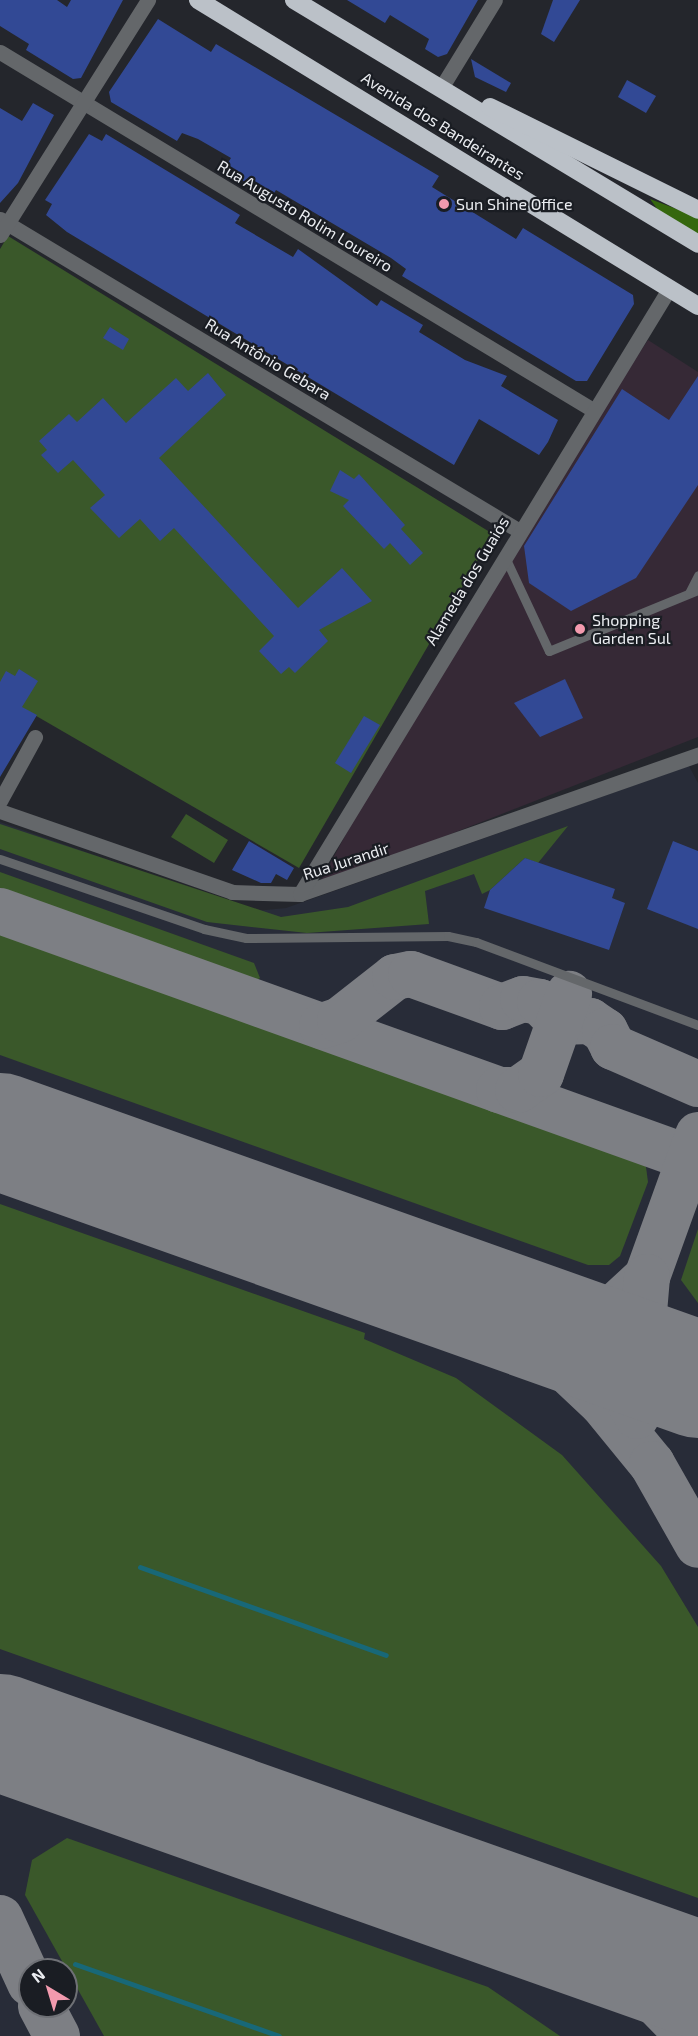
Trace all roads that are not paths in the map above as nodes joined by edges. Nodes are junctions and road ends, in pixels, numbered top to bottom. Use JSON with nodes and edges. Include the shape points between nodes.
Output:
{"nodes":[{"id":1,"x":148,"y":0,"type":"edge"},
{"id":2,"x":198,"y":0,"type":"edge"},
{"id":3,"x":294,"y":0,"type":"edge"},
{"id":4,"x":495,"y":0,"type":"edge"},
{"id":5,"x":0,"y":52,"type":"edge"},
{"id":6,"x":441,"y":88,"type":"junction"},
{"id":7,"x":82,"y":101,"type":"junction"},
{"id":8,"x":466,"y":102,"type":"junction"},
{"id":9,"x":698,"y":210,"type":"edge"},
{"id":10,"x":2,"y":226,"type":"edge"},
{"id":11,"x":698,"y":244,"type":"edge"},
{"id":12,"x":669,"y":289,"type":"junction"},
{"id":13,"x":698,"y":306,"type":"edge"},
{"id":14,"x":593,"y":410,"type":"junction"},
{"id":15,"x":518,"y":530,"type":"junction"},
{"id":16,"x":504,"y":554,"type":"junction"},
{"id":17,"x":698,"y":575,"type":"edge"},
{"id":18,"x":694,"y":592,"type":"edge"},
{"id":19,"x":36,"y":737,"type":"dead end"},
{"id":20,"x":698,"y":755,"type":"edge"},
{"id":21,"x":0,"y":801,"type":"edge"},
{"id":22,"x":0,"y":811,"type":"edge"},
{"id":23,"x":0,"y":859,"type":"edge"},
{"id":24,"x":300,"y":894,"type":"junction"},
{"id":25,"x":698,"y":1025,"type":"edge"}],
"edges":[{"from":1,"to":7,"type":"street"},
{"from":2,"to":12,"type":"highway","name":"Avenida dos Bandeirantes"},
{"from":3,"to":6,"type":"highway","name":"Avenida dos Bandeirantes"},
{"from":4,"to":6,"type":"street"},
{"from":5,"to":7,"type":"street","name":"Rua Augusto Rolim Loureiro"},
{"from":6,"to":8,"type":"highway","name":"Avenida dos Bandeirantes"},
{"from":7,"to":10,"type":"street"},
{"from":7,"to":14,"type":"street","name":"Rua Augusto Rolim Loureiro"},
{"from":8,"to":9,"type":"highway","via":[[512,116]]},
{"from":8,"to":11,"type":"highway","name":"Avenida dos Bandeirantes"},
{"from":10,"to":15,"type":"street","name":"Rua Antônio Gebara"},
{"from":12,"to":13,"type":"highway","name":"Avenida dos Bandeirantes"},
{"from":12,"to":14,"type":"street","name":"Alameda dos Guaiós"},
{"from":14,"to":15,"type":"street","name":"Alameda dos Guaiós"},
{"from":15,"to":16,"type":"street","name":"Alameda dos Guaiós"},
{"from":16,"to":18,"type":"lane","via":[[549,651]]},
{"from":16,"to":24,"type":"street","name":"Alameda dos Guaiós"},
{"from":17,"to":18,"type":"lane"},
{"from":19,"to":21,"type":"street"},
{"from":20,"to":24,"type":"street","name":"Rua Jurandir"},
{"from":22,"to":24,"type":"street","name":"Rua Jurandir","via":[[232,892]]},
{"from":23,"to":25,"type":"lane","via":[[204,929],[246,938],[448,936],[476,942]]}]}
